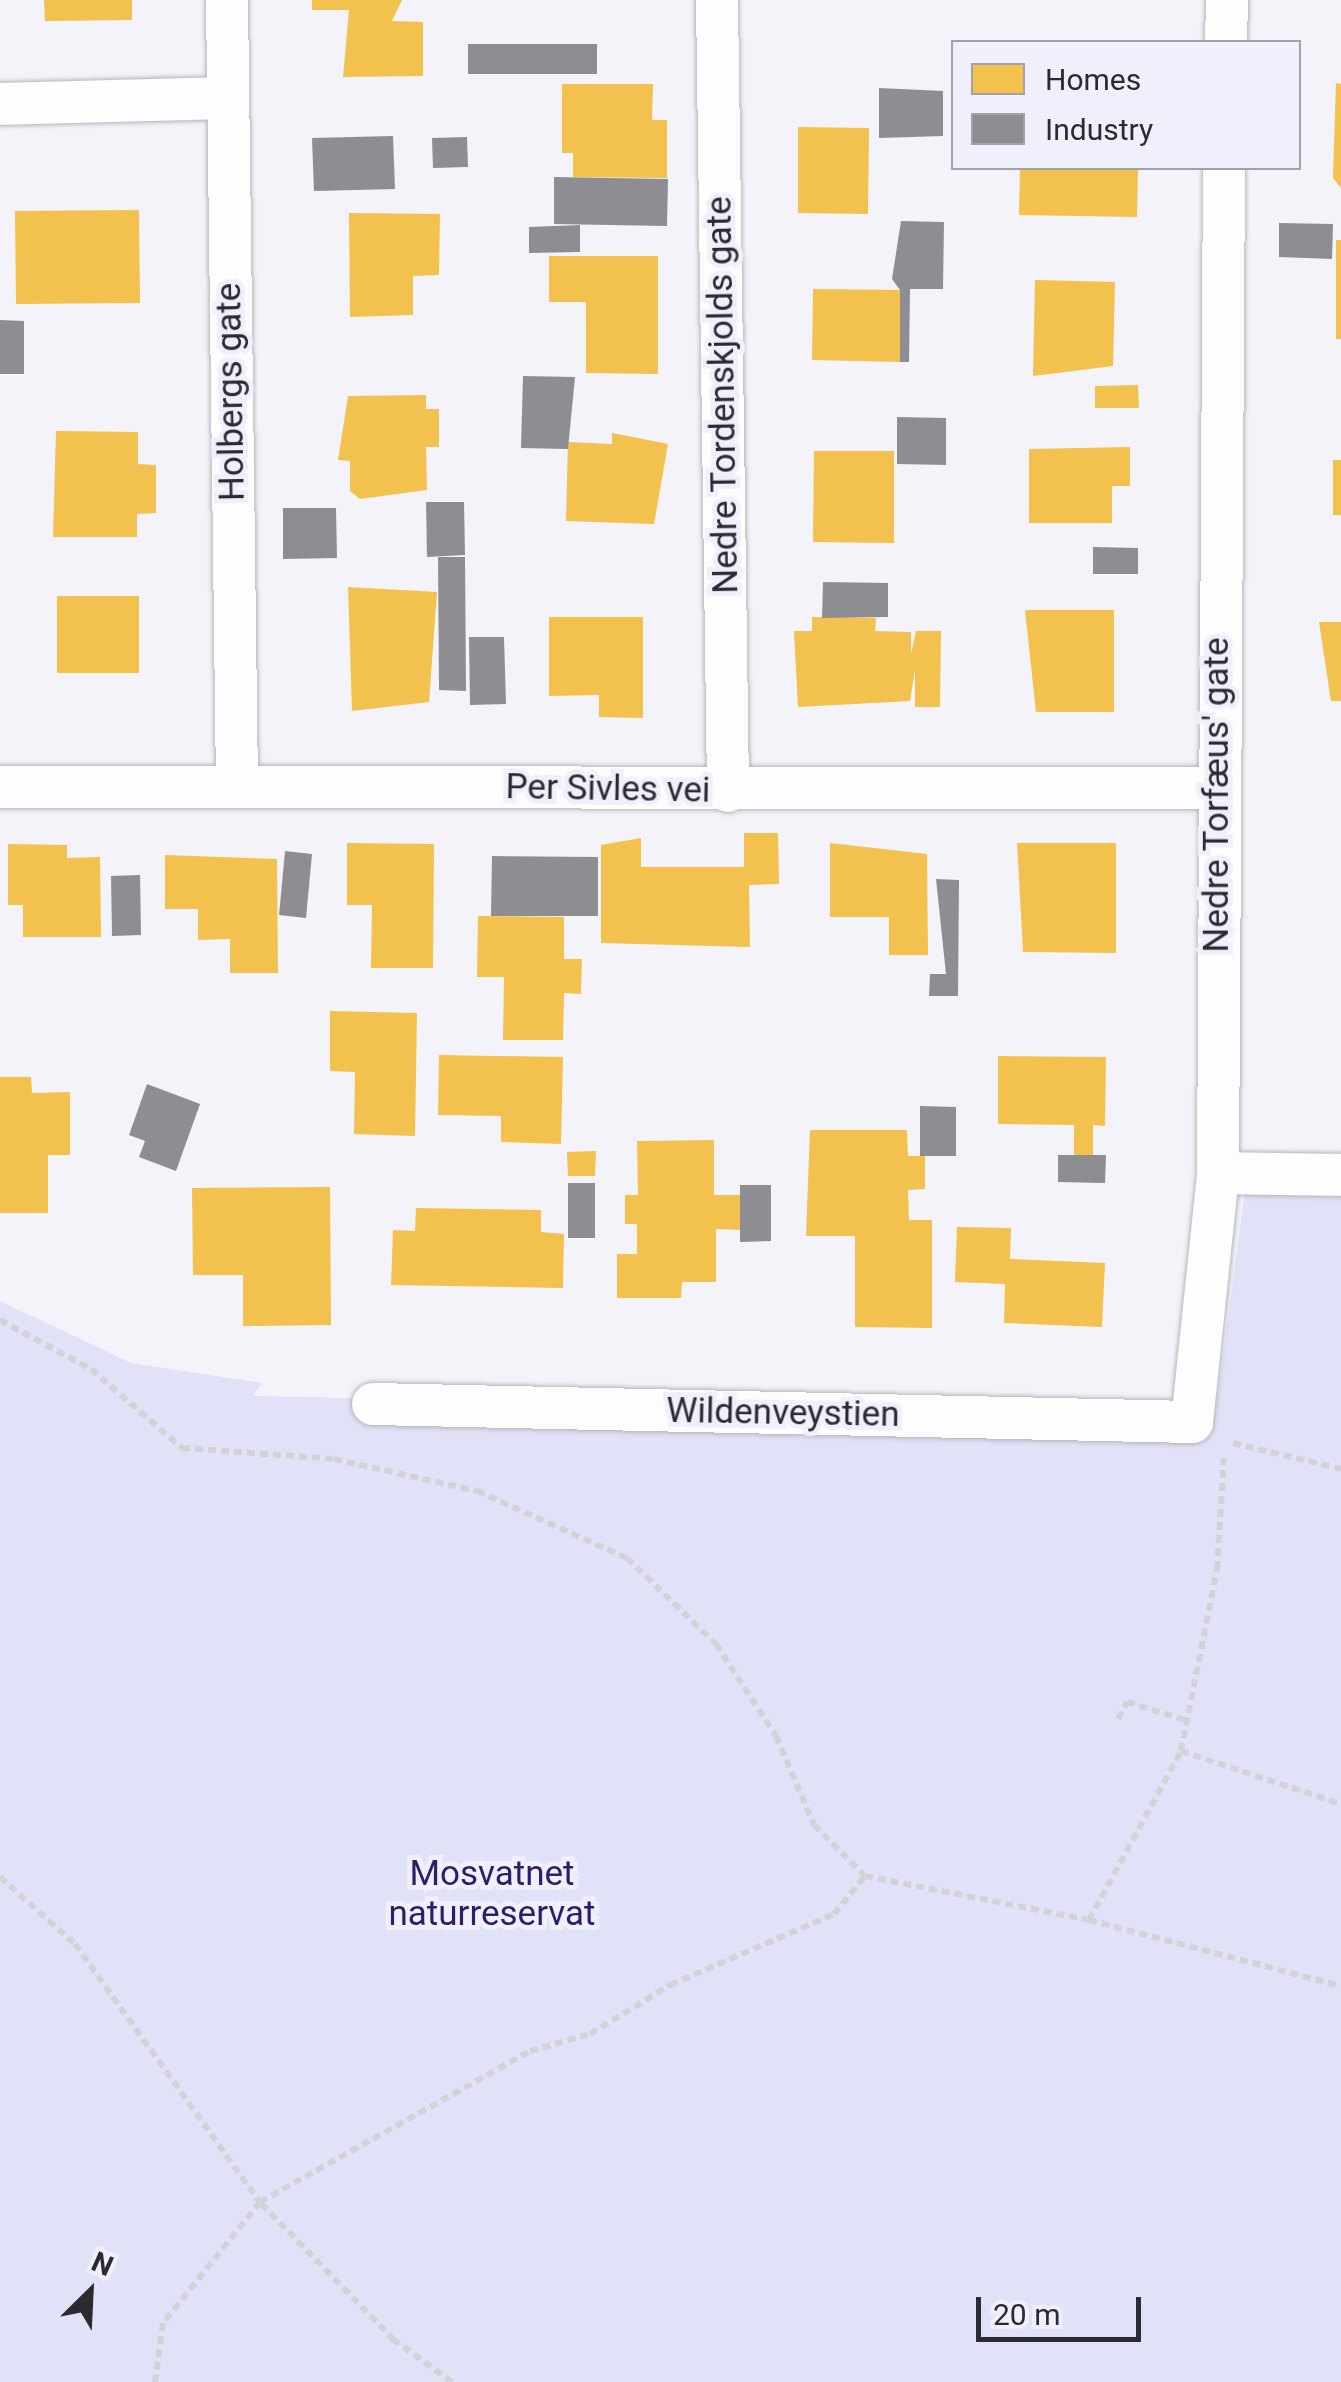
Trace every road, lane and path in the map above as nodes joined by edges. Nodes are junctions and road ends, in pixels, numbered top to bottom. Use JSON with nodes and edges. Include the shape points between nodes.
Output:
{"nodes":[{"id":1,"x":227,"y":0,"type":"edge"},
{"id":2,"x":717,"y":0,"type":"edge"},
{"id":3,"x":1227,"y":0,"type":"edge"},
{"id":4,"x":1226,"y":40,"type":"edge"},
{"id":5,"x":226,"y":98,"type":"junction"},
{"id":6,"x":0,"y":104,"type":"edge"},
{"id":7,"x":1224,"y":170,"type":"edge"},
{"id":8,"x":237,"y":784,"type":"junction"},
{"id":9,"x":0,"y":787,"type":"edge"},
{"id":10,"x":1216,"y":788,"type":"junction"},
{"id":11,"x":728,"y":791,"type":"junction"},
{"id":12,"x":1218,"y":1173,"type":"junction"},
{"id":13,"x":1341,"y":1175,"type":"edge"},
{"id":14,"x":0,"y":1320,"type":"edge"},
{"id":15,"x":374,"y":1404,"type":"dead end"},
{"id":16,"x":1209,"y":1431,"type":"junction"},
{"id":17,"x":1341,"y":1469,"type":"edge"},
{"id":18,"x":1118,"y":1720,"type":"dead end"},
{"id":19,"x":1185,"y":1720,"type":"junction"},
{"id":20,"x":1181,"y":1751,"type":"junction"},
{"id":21,"x":1341,"y":1804,"type":"edge"},
{"id":22,"x":865,"y":1876,"type":"junction"},
{"id":23,"x":0,"y":1877,"type":"edge"},
{"id":24,"x":1089,"y":1920,"type":"junction"},
{"id":25,"x":1341,"y":1986,"type":"edge"},
{"id":26,"x":260,"y":2202,"type":"junction"},
{"id":27,"x":155,"y":2382,"type":"edge"},
{"id":28,"x":452,"y":2382,"type":"edge"}],
"edges":[{"from":1,"to":5,"type":"street","name":"Holbergs gate"},
{"from":2,"to":11,"type":"street","name":"Nedre Tordenskjolds gate"},
{"from":3,"to":4,"type":"street"},
{"from":5,"to":6,"type":"street"},
{"from":5,"to":8,"type":"street","name":"Holbergs gate"},
{"from":7,"to":10,"type":"street","name":"Nedre Torfæus' gate"},
{"from":8,"to":9,"type":"street","name":"Per Sivles vei"},
{"from":8,"to":11,"type":"street","name":"Per Sivles vei"},
{"from":10,"to":11,"type":"street","name":"Per Sivles vei"},
{"from":10,"to":12,"type":"street","name":"Nedre Torfæus' gate"},
{"from":12,"to":13,"type":"street"},
{"from":12,"to":16,"type":"street","name":"Nedre Torfæus' gate"},
{"from":14,"to":22,"type":"path","via":[[91,1369],[182,1448],[334,1459],[476,1491],[627,1558],[716,1644],[776,1736],[814,1825]]},
{"from":15,"to":16,"type":"street","name":"Wildenveystien"},
{"from":16,"to":17,"type":"path"},
{"from":16,"to":19,"type":"path","via":[[1217,1570]]},
{"from":18,"to":19,"type":"path","via":[[1127,1702]]},
{"from":19,"to":20,"type":"path"},
{"from":20,"to":21,"type":"path"},
{"from":20,"to":24,"type":"path"},
{"from":22,"to":24,"type":"path"},
{"from":22,"to":26,"type":"path","via":[[834,1914],[670,1985],[590,2034],[530,2051]]},
{"from":23,"to":26,"type":"path","via":[[75,1944]]},
{"from":24,"to":25,"type":"path"},
{"from":26,"to":27,"type":"path","via":[[163,2323]]},
{"from":26,"to":28,"type":"path","via":[[394,2340]]}]}
